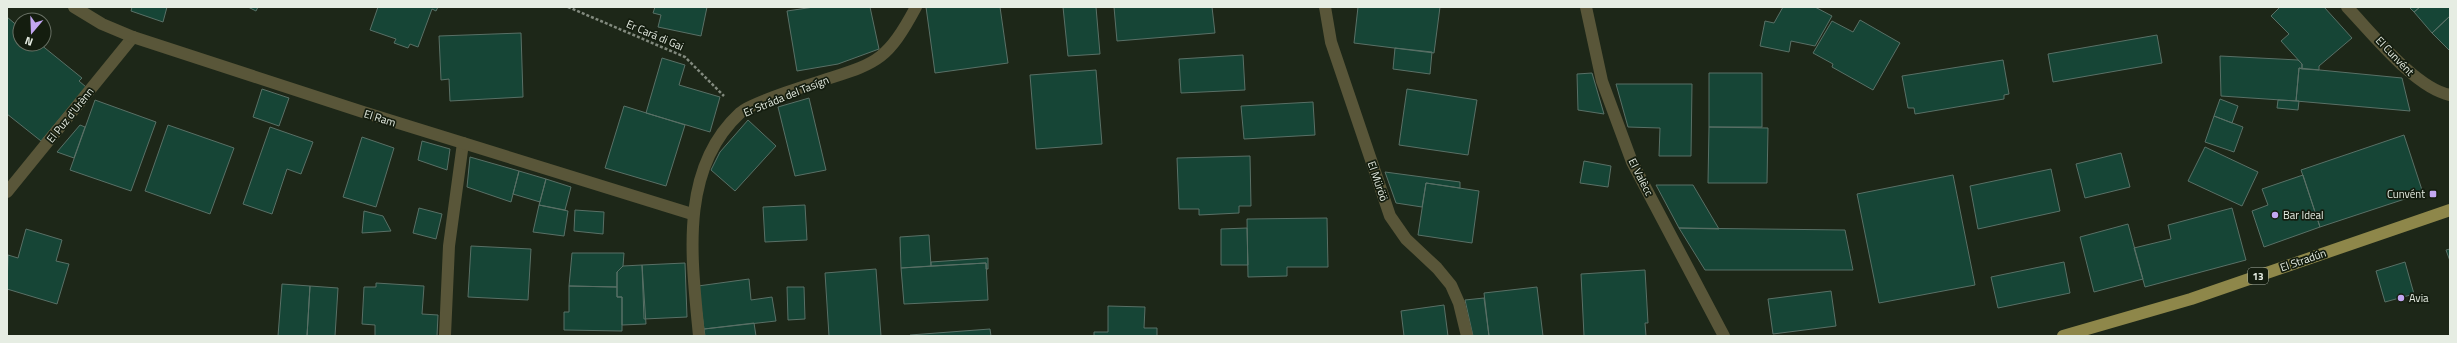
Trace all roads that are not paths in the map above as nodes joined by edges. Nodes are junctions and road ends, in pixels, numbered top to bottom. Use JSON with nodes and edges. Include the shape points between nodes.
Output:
{"nodes":[{"id":1,"x":74,"y":7,"type":"edge"},
{"id":2,"x":916,"y":7,"type":"edge"},
{"id":3,"x":1325,"y":7,"type":"edge"},
{"id":4,"x":1586,"y":7,"type":"edge"},
{"id":5,"x":2347,"y":7,"type":"edge"},
{"id":6,"x":133,"y":37,"type":"junction"},
{"id":7,"x":2450,"y":95,"type":"edge"},
{"id":8,"x":463,"y":143,"type":"junction"},
{"id":9,"x":7,"y":192,"type":"edge"},
{"id":10,"x":2450,"y":210,"type":"edge"},
{"id":11,"x":692,"y":214,"type":"junction"},
{"id":12,"x":445,"y":335,"type":"dead end"},
{"id":13,"x":699,"y":336,"type":"edge"},
{"id":14,"x":1467,"y":336,"type":"edge"},
{"id":15,"x":1724,"y":336,"type":"edge"},
{"id":16,"x":2064,"y":336,"type":"edge"}],
"edges":[{"from":1,"to":6,"type":"street","name":"El Ram","via":[[102,24]]},
{"from":2,"to":11,"type":"street","name":"Er Stráda del Tasígn","via":[[897,41],[877,61],[804,86],[740,112],[707,158]]},
{"from":3,"to":14,"type":"street","name":"El Müröö","via":[[1331,42],[1390,216],[1406,239],[1437,268],[1450,285],[1459,303]]},
{"from":4,"to":15,"type":"street","name":"El Valècc","via":[[1602,81],[1632,162]]},
{"from":5,"to":7,"type":"street","name":"El Cunvént","via":[[2416,78],[2430,88]]},
{"from":6,"to":8,"type":"street","name":"El Ram"},
{"from":6,"to":9,"type":"street","name":"El Puz d'Urènn"},
{"from":8,"to":11,"type":"street","name":"El Ram"},
{"from":8,"to":12,"type":"street","via":[[449,246]]},
{"from":10,"to":16,"type":"main road","name":"El Stradún","number":"13","via":[[2191,299]]},
{"from":11,"to":13,"type":"street","name":"Er Stráda del Tasígn"}]}
